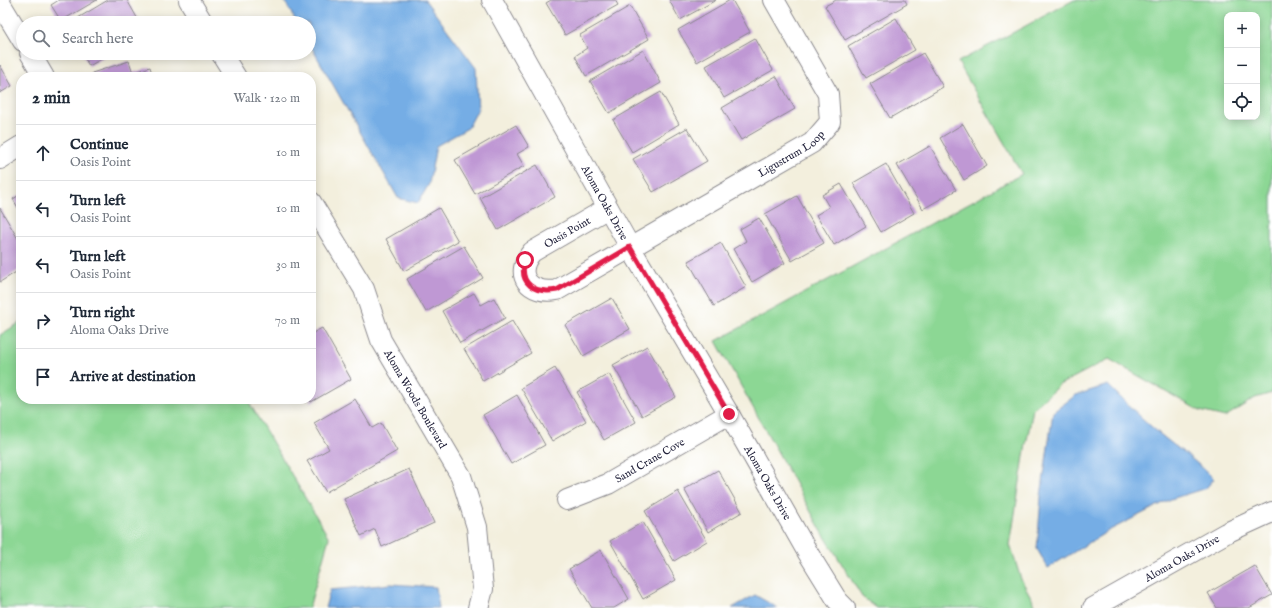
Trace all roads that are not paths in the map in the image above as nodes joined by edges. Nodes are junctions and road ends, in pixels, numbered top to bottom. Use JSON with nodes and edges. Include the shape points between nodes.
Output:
{"nodes":[{"id":1,"x":189,"y":0,"type":"edge"},
{"id":2,"x":492,"y":0,"type":"edge"},
{"id":3,"x":774,"y":0,"type":"edge"},
{"id":4,"x":0,"y":3,"type":"edge"},
{"id":5,"x":199,"y":16,"type":"edge"},
{"id":6,"x":16,"y":30,"type":"edge"},
{"id":7,"x":34,"y":60,"type":"edge"},
{"id":8,"x":225,"y":60,"type":"edge"},
{"id":9,"x":41,"y":72,"type":"edge"},
{"id":10,"x":233,"y":72,"type":"edge"},
{"id":11,"x":16,"y":149,"type":"edge"},
{"id":12,"x":0,"y":159,"type":"edge"},
{"id":13,"x":608,"y":208,"type":"junction"},
{"id":14,"x":316,"y":210,"type":"edge"},
{"id":15,"x":630,"y":247,"type":"junction"},
{"id":16,"x":729,"y":414,"type":"junction"},
{"id":17,"x":567,"y":500,"type":"dead end"},
{"id":18,"x":1272,"y":512,"type":"edge"},
{"id":19,"x":478,"y":608,"type":"edge"},
{"id":20,"x":845,"y":608,"type":"edge"},
{"id":21,"x":1093,"y":608,"type":"edge"}],
"edges":[{"from":1,"to":5,"type":"street"},
{"from":2,"to":13,"type":"street","name":"Aloma Oaks Drive"},
{"from":3,"to":15,"type":"street","name":"Ligustrum Loop","via":[[828,94],[830,122],[812,143]]},
{"from":4,"to":6,"type":"street"},
{"from":7,"to":9,"type":"street"},
{"from":8,"to":10,"type":"street"},
{"from":11,"to":12,"type":"street"},
{"from":13,"to":15,"type":"street","name":"Aloma Oaks Drive"},
{"from":13,"to":15,"type":"street","name":"Oasis Point","via":[[532,252],[523,267],[528,284],[536,290],[557,290]]},
{"from":14,"to":19,"type":"street","name":"Aloma Woods Boulevard","via":[[364,289],[381,340],[461,476],[477,527],[483,589]]},
{"from":15,"to":16,"type":"street","name":"Aloma Oaks Drive"},
{"from":16,"to":17,"type":"street","name":"Sand Crane Cove","via":[[608,484]]},
{"from":16,"to":20,"type":"street","name":"Aloma Oaks Drive","via":[[808,553],[837,600]]},
{"from":18,"to":21,"type":"street","name":"Aloma Oaks Drive","via":[[1226,533]]}]}
